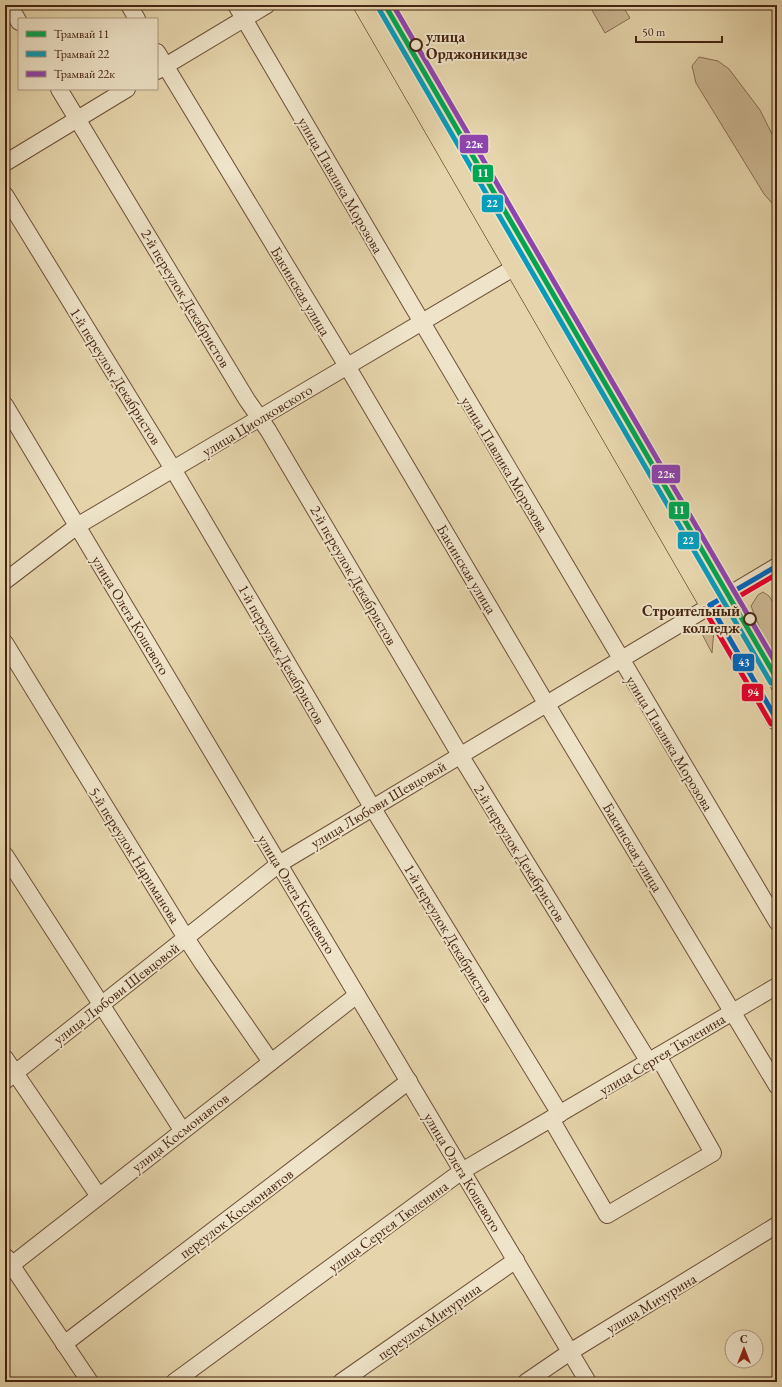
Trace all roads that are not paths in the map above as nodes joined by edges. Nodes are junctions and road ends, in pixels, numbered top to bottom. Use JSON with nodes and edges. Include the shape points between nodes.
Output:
{"nodes":[{"id":1,"x":9,"y":5,"type":"edge"},
{"id":2,"x":129,"y":5,"type":"edge"},
{"id":3,"x":236,"y":5,"type":"edge"},
{"id":4,"x":267,"y":5,"type":"edge"},
{"id":5,"x":364,"y":5,"type":"edge"},
{"id":6,"x":136,"y":18,"type":"edge"},
{"id":7,"x":244,"y":19,"type":"junction"},
{"id":8,"x":18,"y":20,"type":"edge"},
{"id":9,"x":158,"y":56,"type":"edge"},
{"id":10,"x":161,"y":69,"type":"edge"},
{"id":11,"x":60,"y":90,"type":"edge"},
{"id":12,"x":125,"y":90,"type":"edge"},
{"id":13,"x":77,"y":119,"type":"junction"},
{"id":14,"x":5,"y":162,"type":"edge"},
{"id":15,"x":5,"y":195,"type":"edge"},
{"id":16,"x":515,"y":267,"type":"junction"},
{"id":17,"x":421,"y":322,"type":"junction"},
{"id":18,"x":347,"y":366,"type":"junction"},
{"id":19,"x":5,"y":405,"type":"edge"},
{"id":20,"x":260,"y":418,"type":"junction"},
{"id":21,"x":173,"y":469,"type":"junction"},
{"id":22,"x":77,"y":526,"type":"junction"},
{"id":23,"x":777,"y":566,"type":"edge"},
{"id":24,"x":5,"y":581,"type":"edge"},
{"id":25,"x":710,"y":605,"type":"junction"},
{"id":26,"x":5,"y":643,"type":"edge"},
{"id":27,"x":620,"y":659,"type":"junction"},
{"id":28,"x":546,"y":703,"type":"junction"},
{"id":29,"x":777,"y":720,"type":"edge"},
{"id":30,"x":460,"y":755,"type":"junction"},
{"id":31,"x":372,"y":807,"type":"junction"},
{"id":32,"x":5,"y":855,"type":"edge"},
{"id":33,"x":279,"y":864,"type":"junction"},
{"id":34,"x":777,"y":922,"type":"edge"},
{"id":35,"x":186,"y":938,"type":"junction"},
{"id":36,"x":777,"y":986,"type":"edge"},
{"id":37,"x":357,"y":995,"type":"junction"},
{"id":38,"x":101,"y":1005,"type":"junction"},
{"id":39,"x":733,"y":1012,"type":"junction"},
{"id":40,"x":5,"y":1058,"type":"edge"},
{"id":41,"x":653,"y":1059,"type":"junction"},
{"id":42,"x":271,"y":1062,"type":"junction"},
{"id":43,"x":10,"y":1077,"type":"edge"},
{"id":44,"x":408,"y":1081,"type":"junction"},
{"id":45,"x":777,"y":1086,"type":"edge"},
{"id":46,"x":555,"y":1117,"type":"junction"},
{"id":47,"x":182,"y":1130,"type":"junction"},
{"id":48,"x":713,"y":1153,"type":"joint"},
{"id":49,"x":462,"y":1172,"type":"junction"},
{"id":50,"x":98,"y":1196,"type":"junction"},
{"id":51,"x":777,"y":1225,"type":"edge"},
{"id":52,"x":516,"y":1260,"type":"junction"},
{"id":53,"x":7,"y":1263,"type":"edge"},
{"id":54,"x":64,"y":1344,"type":"junction"},
{"id":55,"x":570,"y":1352,"type":"junction"},
{"id":56,"x":90,"y":1382,"type":"edge"},
{"id":57,"x":174,"y":1382,"type":"edge"},
{"id":58,"x":341,"y":1382,"type":"edge"},
{"id":59,"x":526,"y":1382,"type":"edge"},
{"id":60,"x":588,"y":1382,"type":"edge"}],
"edges":[{"from":1,"to":8,"type":"street"},
{"from":2,"to":6,"type":"street"},
{"from":3,"to":7,"type":"street","name":"улица Павлика Морозова"},
{"from":4,"to":7,"type":"street"},
{"from":5,"to":16,"type":"main road"},
{"from":7,"to":10,"type":"street"},
{"from":7,"to":17,"type":"street","name":"улица Павлика Морозова"},
{"from":9,"to":10,"type":"street","name":"Бакинская улица"},
{"from":10,"to":18,"type":"street","name":"Бакинская улица"},
{"from":11,"to":13,"type":"street","name":"2-й переулок Декабристов"},
{"from":12,"to":13,"type":"street"},
{"from":13,"to":14,"type":"street"},
{"from":13,"to":20,"type":"street","name":"2-й переулок Декабристов"},
{"from":15,"to":21,"type":"street","name":"1-й переулок Декабристов"},
{"from":16,"to":17,"type":"street","name":"улица Циолковского"},
{"from":16,"to":25,"type":"main road"},
{"from":17,"to":18,"type":"street","name":"улица Циолковского"},
{"from":17,"to":27,"type":"street","name":"улица Павлика Морозова"},
{"from":18,"to":20,"type":"street","name":"улица Циолковского"},
{"from":18,"to":28,"type":"street","name":"Бакинская улица"},
{"from":19,"to":22,"type":"street","name":"улица Олега Кошевого"},
{"from":20,"to":21,"type":"street","name":"улица Циолковского"},
{"from":20,"to":30,"type":"street","name":"2-й переулок Декабристов"},
{"from":21,"to":22,"type":"street","name":"улица Циолковского"},
{"from":21,"to":31,"type":"street","name":"1-й переулок Декабристов"},
{"from":22,"to":24,"type":"street","name":"улица Циолковского"},
{"from":22,"to":33,"type":"street","name":"улица Олега Кошевого"},
{"from":23,"to":25,"type":"street","name":"улица Любови Шевцовой"},
{"from":25,"to":27,"type":"street","name":"улица Любови Шевцовой"},
{"from":25,"to":29,"type":"main road"},
{"from":26,"to":35,"type":"street","name":"5-й переулок Нариманова"},
{"from":27,"to":28,"type":"street","name":"улица Любови Шевцовой"},
{"from":27,"to":34,"type":"street","name":"улица Павлика Морозова"},
{"from":28,"to":30,"type":"street","name":"улица Любови Шевцовой"},
{"from":28,"to":39,"type":"street","name":"Бакинская улица"},
{"from":30,"to":31,"type":"street","name":"улица Любови Шевцовой"},
{"from":30,"to":41,"type":"street","name":"2-й переулок Декабристов"},
{"from":31,"to":33,"type":"street","name":"улица Любови Шевцовой"},
{"from":31,"to":46,"type":"street","name":"1-й переулок Декабристов"},
{"from":32,"to":38,"type":"street"},
{"from":33,"to":35,"type":"street","name":"улица Любови Шевцовой"},
{"from":33,"to":37,"type":"street","name":"улица Олега Кошевого"},
{"from":35,"to":38,"type":"street","name":"улица Любови Шевцовой"},
{"from":35,"to":42,"type":"street","name":"5-й переулок Нариманова"},
{"from":36,"to":39,"type":"street","name":"улица Сергея Тюленина"},
{"from":37,"to":42,"type":"street","name":"улица Космонавтов"},
{"from":37,"to":44,"type":"street","name":"улица Олега Кошевого"},
{"from":38,"to":43,"type":"street","name":"улица Любови Шевцовой"},
{"from":38,"to":47,"type":"street"},
{"from":39,"to":41,"type":"street","name":"улица Сергея Тюленина"},
{"from":39,"to":45,"type":"street","name":"Бакинская улица"},
{"from":40,"to":43,"type":"street"},
{"from":41,"to":46,"type":"street","name":"улица Сергея Тюленина"},
{"from":41,"to":48,"type":"street","name":"2-й переулок Декабристов"},
{"from":42,"to":47,"type":"street","name":"улица Космонавтов"},
{"from":43,"to":50,"type":"street"},
{"from":44,"to":49,"type":"street","name":"улица Олега Кошевого"},
{"from":44,"to":54,"type":"street","name":"переулок Космонавтов"},
{"from":46,"to":48,"type":"street","name":"1-й переулок Декабристов","via":[[607,1215]]},
{"from":46,"to":49,"type":"street","name":"улица Сергея Тюленина"},
{"from":47,"to":50,"type":"street","name":"улица Космонавтов"},
{"from":49,"to":52,"type":"street","name":"улица Олега Кошевого"},
{"from":49,"to":57,"type":"street","name":"улица Сергея Тюленина"},
{"from":50,"to":53,"type":"street","name":"улица Космонавтов"},
{"from":51,"to":55,"type":"street","name":"улица Мичурина"},
{"from":52,"to":55,"type":"street","name":"улица Олега Кошевого"},
{"from":52,"to":58,"type":"street","name":"переулок Мичурина"},
{"from":53,"to":54,"type":"street"},
{"from":54,"to":56,"type":"street"},
{"from":55,"to":59,"type":"street","name":"улица Мичурина"},
{"from":55,"to":60,"type":"street","name":"улица Олега Кошевого"}]}
